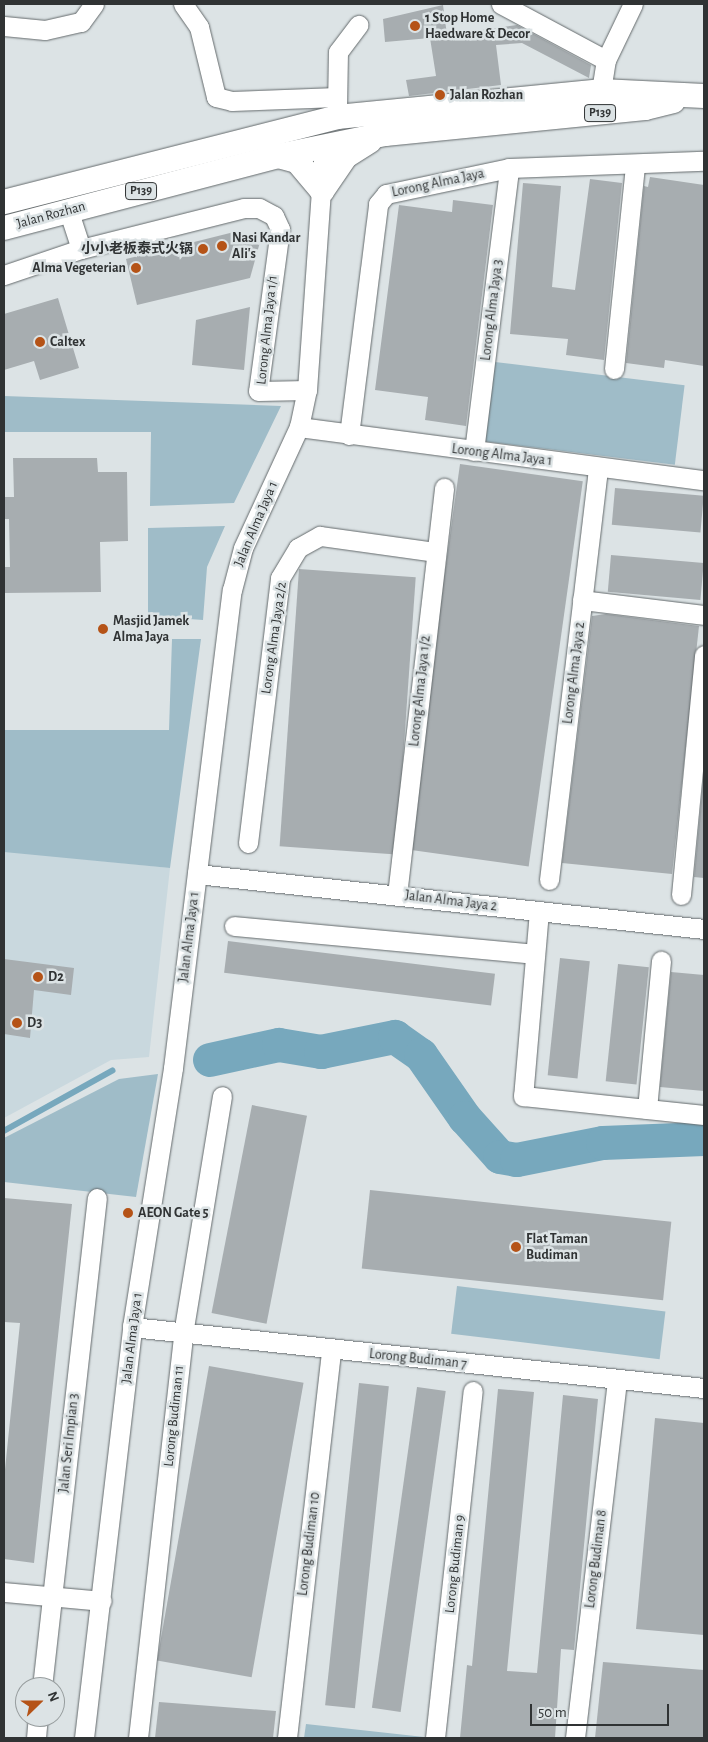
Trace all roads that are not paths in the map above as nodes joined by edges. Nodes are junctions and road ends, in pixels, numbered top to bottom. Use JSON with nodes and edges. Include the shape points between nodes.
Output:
{"nodes":[{"id":1,"x":94,"y":4,"type":"edge"},
{"id":2,"x":183,"y":4,"type":"edge"},
{"id":3,"x":501,"y":4,"type":"edge"},
{"id":4,"x":633,"y":4,"type":"edge"},
{"id":5,"x":358,"y":24,"type":"dead end"},
{"id":6,"x":4,"y":26,"type":"edge"},
{"id":7,"x":606,"y":60,"type":"junction"},
{"id":8,"x":601,"y":91,"type":"junction"},
{"id":9,"x":696,"y":96,"type":"edge"},
{"id":10,"x":337,"y":107,"type":"junction"},
{"id":11,"x":370,"y":114,"type":"junction"},
{"id":12,"x":270,"y":132,"type":"junction"},
{"id":13,"x":385,"y":134,"type":"junction"},
{"id":14,"x":324,"y":146,"type":"junction"},
{"id":15,"x":278,"y":156,"type":"junction"},
{"id":16,"x":704,"y":162,"type":"edge"},
{"id":17,"x":635,"y":167,"type":"junction"},
{"id":18,"x":509,"y":168,"type":"junction"},
{"id":19,"x":322,"y":191,"type":"junction"},
{"id":20,"x":4,"y":202,"type":"edge"},
{"id":21,"x":68,"y":211,"type":"junction"},
{"id":22,"x":4,"y":228,"type":"edge"},
{"id":23,"x":80,"y":249,"type":"junction"},
{"id":24,"x":4,"y":275,"type":"edge"},
{"id":25,"x":614,"y":369,"type":"dead end"},
{"id":26,"x":307,"y":390,"type":"junction"},
{"id":27,"x":299,"y":427,"type":"junction"},
{"id":28,"x":349,"y":435,"type":"junction"},
{"id":29,"x":474,"y":451,"type":"junction"},
{"id":30,"x":598,"y":467,"type":"junction"},
{"id":31,"x":704,"y":480,"type":"edge"},
{"id":32,"x":444,"y":488,"type":"dead end"},
{"id":33,"x":436,"y":552,"type":"junction"},
{"id":34,"x":582,"y":600,"type":"junction"},
{"id":35,"x":704,"y":614,"type":"edge"},
{"id":36,"x":704,"y":655,"type":"edge"},
{"id":37,"x":248,"y":843,"type":"dead end"},
{"id":38,"x":197,"y":874,"type":"junction"},
{"id":39,"x":549,"y":880,"type":"dead end"},
{"id":40,"x":397,"y":895,"type":"junction"},
{"id":41,"x":681,"y":895,"type":"dead end"},
{"id":42,"x":539,"y":911,"type":"junction"},
{"id":43,"x":234,"y":926,"type":"dead end"},
{"id":44,"x":704,"y":929,"type":"edge"},
{"id":45,"x":536,"y":954,"type":"junction"},
{"id":46,"x":661,"y":960,"type":"dead end"},
{"id":47,"x":222,"y":1096,"type":"dead end"},
{"id":48,"x":648,"y":1109,"type":"junction"},
{"id":49,"x":704,"y":1115,"type":"edge"},
{"id":50,"x":97,"y":1198,"type":"dead end"},
{"id":51,"x":132,"y":1327,"type":"junction"},
{"id":52,"x":183,"y":1334,"type":"junction"},
{"id":53,"x":332,"y":1350,"type":"junction"},
{"id":54,"x":617,"y":1379,"type":"junction"},
{"id":55,"x":704,"y":1388,"type":"edge"},
{"id":56,"x":473,"y":1390,"type":"dead end"},
{"id":57,"x":4,"y":1592,"type":"edge"},
{"id":58,"x":52,"y":1597,"type":"junction"},
{"id":59,"x":102,"y":1601,"type":"junction"},
{"id":60,"x":43,"y":1677,"type":"edge"},
{"id":61,"x":84,"y":1738,"type":"edge"},
{"id":62,"x":138,"y":1738,"type":"edge"},
{"id":63,"x":287,"y":1738,"type":"edge"},
{"id":64,"x":435,"y":1738,"type":"edge"},
{"id":65,"x":575,"y":1738,"type":"edge"}],
"edges":[{"from":1,"to":6,"type":"street","via":[[81,22],[46,30]]},
{"from":2,"to":10,"type":"street","via":[[199,27],[216,97],[232,101]]},
{"from":3,"to":7,"type":"street"},
{"from":4,"to":7,"type":"street"},
{"from":5,"to":10,"type":"street","via":[[338,52]]},
{"from":7,"to":8,"type":"street"},
{"from":8,"to":9,"type":"main road","name":"Jalan Rozhan","number":"P139"},
{"from":8,"to":11,"type":"main road","name":"Jalan Rozhan","number":"P139"},
{"from":9,"to":13,"type":"main road","name":"Jalan Rozhan","number":"P139","via":[[645,108]]},
{"from":10,"to":11,"type":"main road","name":"Jalan Rozhan","number":"P139"},
{"from":10,"to":12,"type":"main road","name":"Jalan Rozhan","number":"P139"},
{"from":11,"to":14,"type":"main road","via":[[340,127]]},
{"from":12,"to":14,"type":"main road","via":[[303,131]]},
{"from":12,"to":20,"type":"main road","name":"Jalan Rozhan","number":"P139"},
{"from":13,"to":14,"type":"main road","name":"Jalan Rozhan","number":"P139"},
{"from":13,"to":19,"type":"main road","via":[[346,156]]},
{"from":14,"to":15,"type":"main road","name":"Jalan Rozhan","number":"P139"},
{"from":14,"to":19,"type":"street","name":"Jalan Alma Jaya 1"},
{"from":15,"to":19,"type":"main road","via":[[297,161]]},
{"from":15,"to":21,"type":"main road","name":"Jalan Rozhan","number":"P139"},
{"from":16,"to":17,"type":"street","name":"Lorong Alma Jaya"},
{"from":17,"to":18,"type":"street","name":"Lorong Alma Jaya"},
{"from":17,"to":25,"type":"street"},
{"from":18,"to":28,"type":"street","name":"Lorong Alma Jaya","via":[[399,189],[386,194],[378,204]]},
{"from":18,"to":29,"type":"street","name":"Lorong Alma Jaya 3"},
{"from":19,"to":26,"type":"street","name":"Jalan Alma Jaya 1"},
{"from":21,"to":22,"type":"main road","name":"Jalan Rozhan","number":"P139"},
{"from":21,"to":23,"type":"street"},
{"from":23,"to":24,"type":"street"},
{"from":23,"to":26,"type":"street","name":"Lorong Alma Jaya 1/1","via":[[244,208],[259,208],[274,216],[280,229],[258,391]]},
{"from":26,"to":27,"type":"street","name":"Jalan Alma Jaya 1"},
{"from":27,"to":28,"type":"street","name":"Lorong Alma Jaya 1"},
{"from":27,"to":38,"type":"street","name":"Jalan Alma Jaya 1","via":[[237,564]]},
{"from":28,"to":29,"type":"street","name":"Lorong Alma Jaya 1"},
{"from":29,"to":30,"type":"street","name":"Lorong Alma Jaya 1"},
{"from":30,"to":31,"type":"street","name":"Lorong Alma Jaya 1"},
{"from":30,"to":34,"type":"street","name":"Lorong Alma Jaya 2"},
{"from":32,"to":33,"type":"street","name":"Lorong Alma Jaya 1/2"},
{"from":33,"to":37,"type":"street","name":"Lorong Alma Jaya 2/2","via":[[320,536],[298,548],[280,578]]},
{"from":33,"to":40,"type":"street","name":"Lorong Alma Jaya 1/2"},
{"from":34,"to":35,"type":"street"},
{"from":34,"to":39,"type":"street","name":"Lorong Alma Jaya 2"},
{"from":36,"to":41,"type":"street"},
{"from":38,"to":40,"type":"street","name":"Jalan Alma Jaya 2"},
{"from":38,"to":51,"type":"street","name":"Jalan Alma Jaya 1","via":[[173,1068]]},
{"from":40,"to":42,"type":"street","name":"Jalan Alma Jaya 2"},
{"from":42,"to":44,"type":"street","name":"Jalan Alma Jaya 2"},
{"from":42,"to":45,"type":"street"},
{"from":43,"to":45,"type":"street"},
{"from":45,"to":48,"type":"street","via":[[523,1096]]},
{"from":46,"to":48,"type":"street"},
{"from":47,"to":52,"type":"street","name":"Lorong Budiman 11"},
{"from":48,"to":49,"type":"street"},
{"from":50,"to":58,"type":"street","name":"Jalan Seri Impian 3"},
{"from":51,"to":52,"type":"street","name":"Lorong Budiman 7"},
{"from":51,"to":59,"type":"street","name":"Jalan Alma Jaya 1"},
{"from":52,"to":53,"type":"street","name":"Lorong Budiman 7"},
{"from":52,"to":62,"type":"street","name":"Lorong Budiman 11"},
{"from":53,"to":54,"type":"street","name":"Lorong Budiman 7"},
{"from":53,"to":63,"type":"street","name":"Lorong Budiman 10"},
{"from":54,"to":55,"type":"street","name":"Lorong Budiman 7"},
{"from":54,"to":65,"type":"street","name":"Lorong Budiman 8"},
{"from":56,"to":64,"type":"street","name":"Lorong Budiman 9"},
{"from":57,"to":58,"type":"street"},
{"from":58,"to":59,"type":"street"},
{"from":58,"to":60,"type":"street","name":"Jalan Seri Impian 3"},
{"from":59,"to":61,"type":"street","name":"Jalan Alma Jaya 1"}]}
